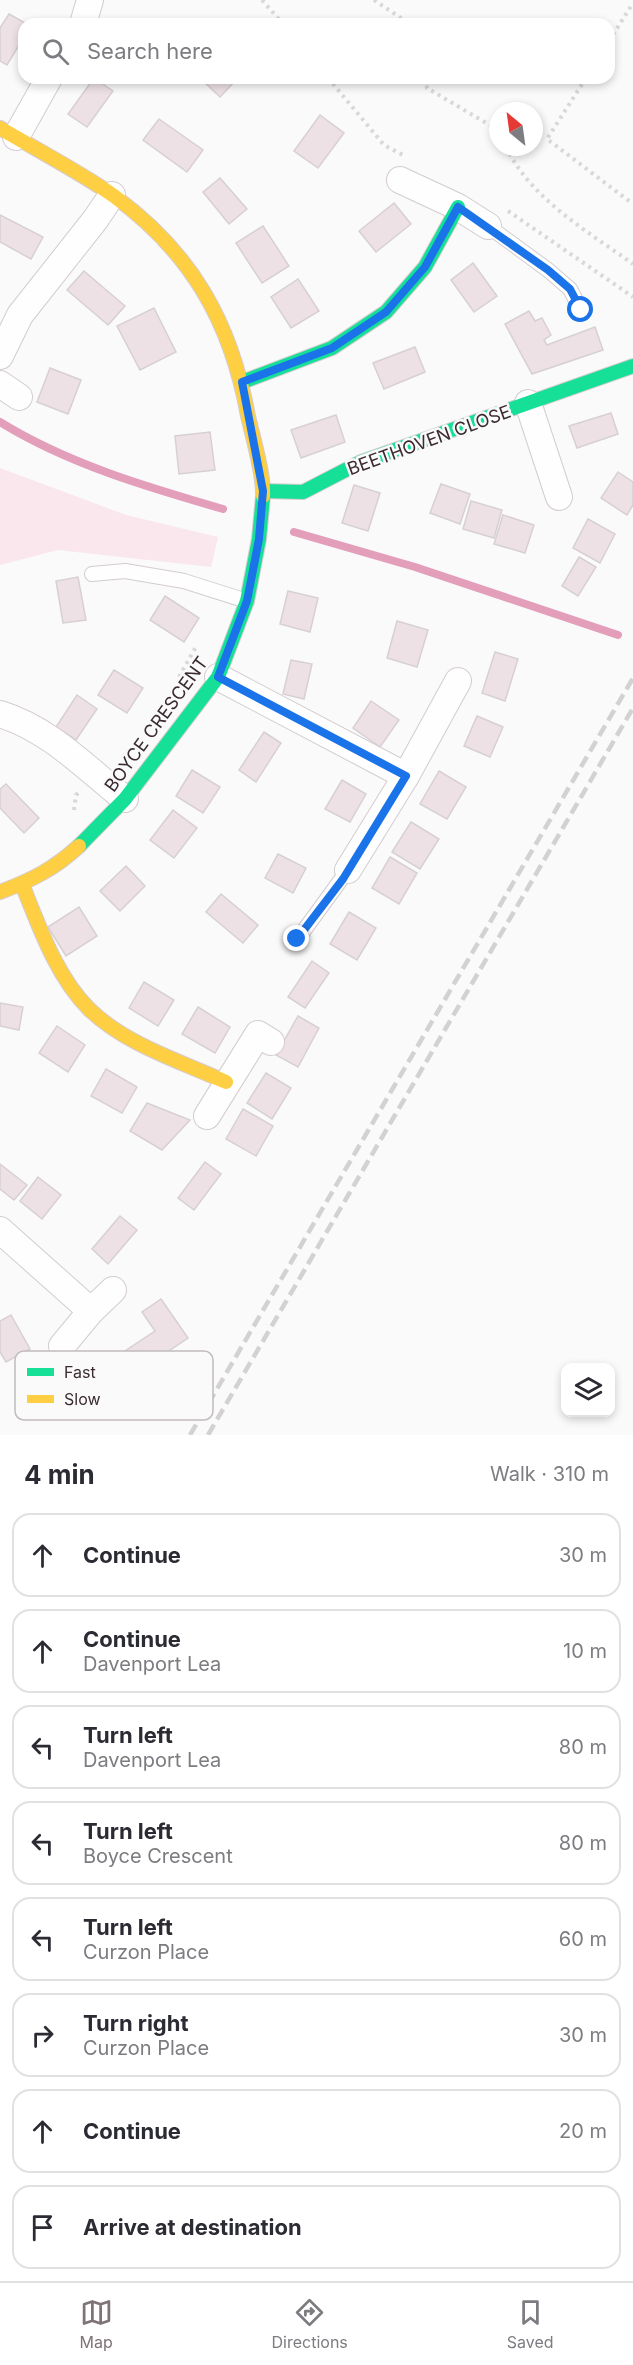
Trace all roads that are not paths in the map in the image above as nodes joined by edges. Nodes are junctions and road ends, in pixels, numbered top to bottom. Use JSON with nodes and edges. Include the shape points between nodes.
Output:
{"nodes":[{"id":1,"x":90,"y":0,"type":"edge"},
{"id":2,"x":85,"y":18,"type":"edge"},
{"id":3,"x":45,"y":84,"type":"edge"},
{"id":4,"x":8,"y":133,"type":"edge"},
{"id":5,"x":400,"y":180,"type":"dead end"},
{"id":6,"x":112,"y":195,"type":"junction"},
{"id":7,"x":458,"y":207,"type":"junction"},
{"id":8,"x":488,"y":226,"type":"joint"},
{"id":9,"x":581,"y":310,"type":"dead end"},
{"id":10,"x":0,"y":356,"type":"edge"},
{"id":11,"x":633,"y":366,"type":"edge"},
{"id":12,"x":242,"y":382,"type":"junction"},
{"id":13,"x":528,"y":403,"type":"junction"},
{"id":14,"x":263,"y":491,"type":"junction"},
{"id":15,"x":559,"y":497,"type":"dead end"},
{"id":16,"x":92,"y":574,"type":"dead end"},
{"id":17,"x":247,"y":601,"type":"junction"},
{"id":18,"x":218,"y":677,"type":"junction"},
{"id":19,"x":458,"y":681,"type":"dead end"},
{"id":20,"x":0,"y":714,"type":"edge"},
{"id":21,"x":406,"y":776,"type":"junction"},
{"id":22,"x":125,"y":799,"type":"junction"},
{"id":23,"x":348,"y":870,"type":"joint"},
{"id":24,"x":22,"y":884,"type":"junction"},
{"id":25,"x":0,"y":892,"type":"edge"},
{"id":26,"x":297,"y":939,"type":"dead end"},
{"id":27,"x":271,"y":1042,"type":"dead end"},
{"id":28,"x":226,"y":1082,"type":"junction"},
{"id":29,"x":207,"y":1116,"type":"dead end"},
{"id":30,"x":0,"y":1230,"type":"edge"},
{"id":31,"x":113,"y":1290,"type":"dead end"},
{"id":32,"x":91,"y":1311,"type":"junction"},
{"id":33,"x":62,"y":1346,"type":"dead end"}],
"edges":[{"from":1,"to":2,"type":"street"},
{"from":3,"to":4,"type":"street"},
{"from":4,"to":6,"type":"street","name":"BOYCE CRESCENT"},
{"from":5,"to":7,"type":"street"},
{"from":6,"to":10,"type":"street","via":[[20,315]]},
{"from":6,"to":12,"type":"street","name":"BOYCE CRESCENT","via":[[148,223],[187,265],[216,312]]},
{"from":7,"to":8,"type":"street"},
{"from":7,"to":12,"type":"street","via":[[425,267],[386,312],[332,348]]},
{"from":8,"to":9,"type":"lane","via":[[570,289]]},
{"from":11,"to":13,"type":"street","name":"BEETHOVEN CLOSE"},
{"from":12,"to":14,"type":"street","name":"BOYCE CRESCENT"},
{"from":13,"to":14,"type":"street","name":"BEETHOVEN CLOSE","via":[[361,462],[303,492]]},
{"from":13,"to":15,"type":"street","name":"BEETHOVEN CLOSE"},
{"from":14,"to":17,"type":"street","name":"BOYCE CRESCENT"},
{"from":16,"to":17,"type":"lane","via":[[124,571],[184,581]]},
{"from":17,"to":18,"type":"street","name":"BOYCE CRESCENT"},
{"from":18,"to":21,"type":"street"},
{"from":18,"to":22,"type":"street","name":"BOYCE CRESCENT"},
{"from":19,"to":21,"type":"street"},
{"from":20,"to":22,"type":"street","via":[[57,743]]},
{"from":21,"to":23,"type":"street"},
{"from":22,"to":24,"type":"street","name":"BOYCE CRESCENT","via":[[58,865]]},
{"from":23,"to":26,"type":"lane"},
{"from":24,"to":25,"type":"street","name":"BOYCE CRESCENT"},
{"from":24,"to":28,"type":"street","via":[[61,970],[89,1008],[127,1036]]},
{"from":27,"to":28,"type":"street","via":[[258,1034]]},
{"from":28,"to":29,"type":"street"},
{"from":30,"to":32,"type":"street"},
{"from":31,"to":32,"type":"street"},
{"from":32,"to":33,"type":"street"}]}
